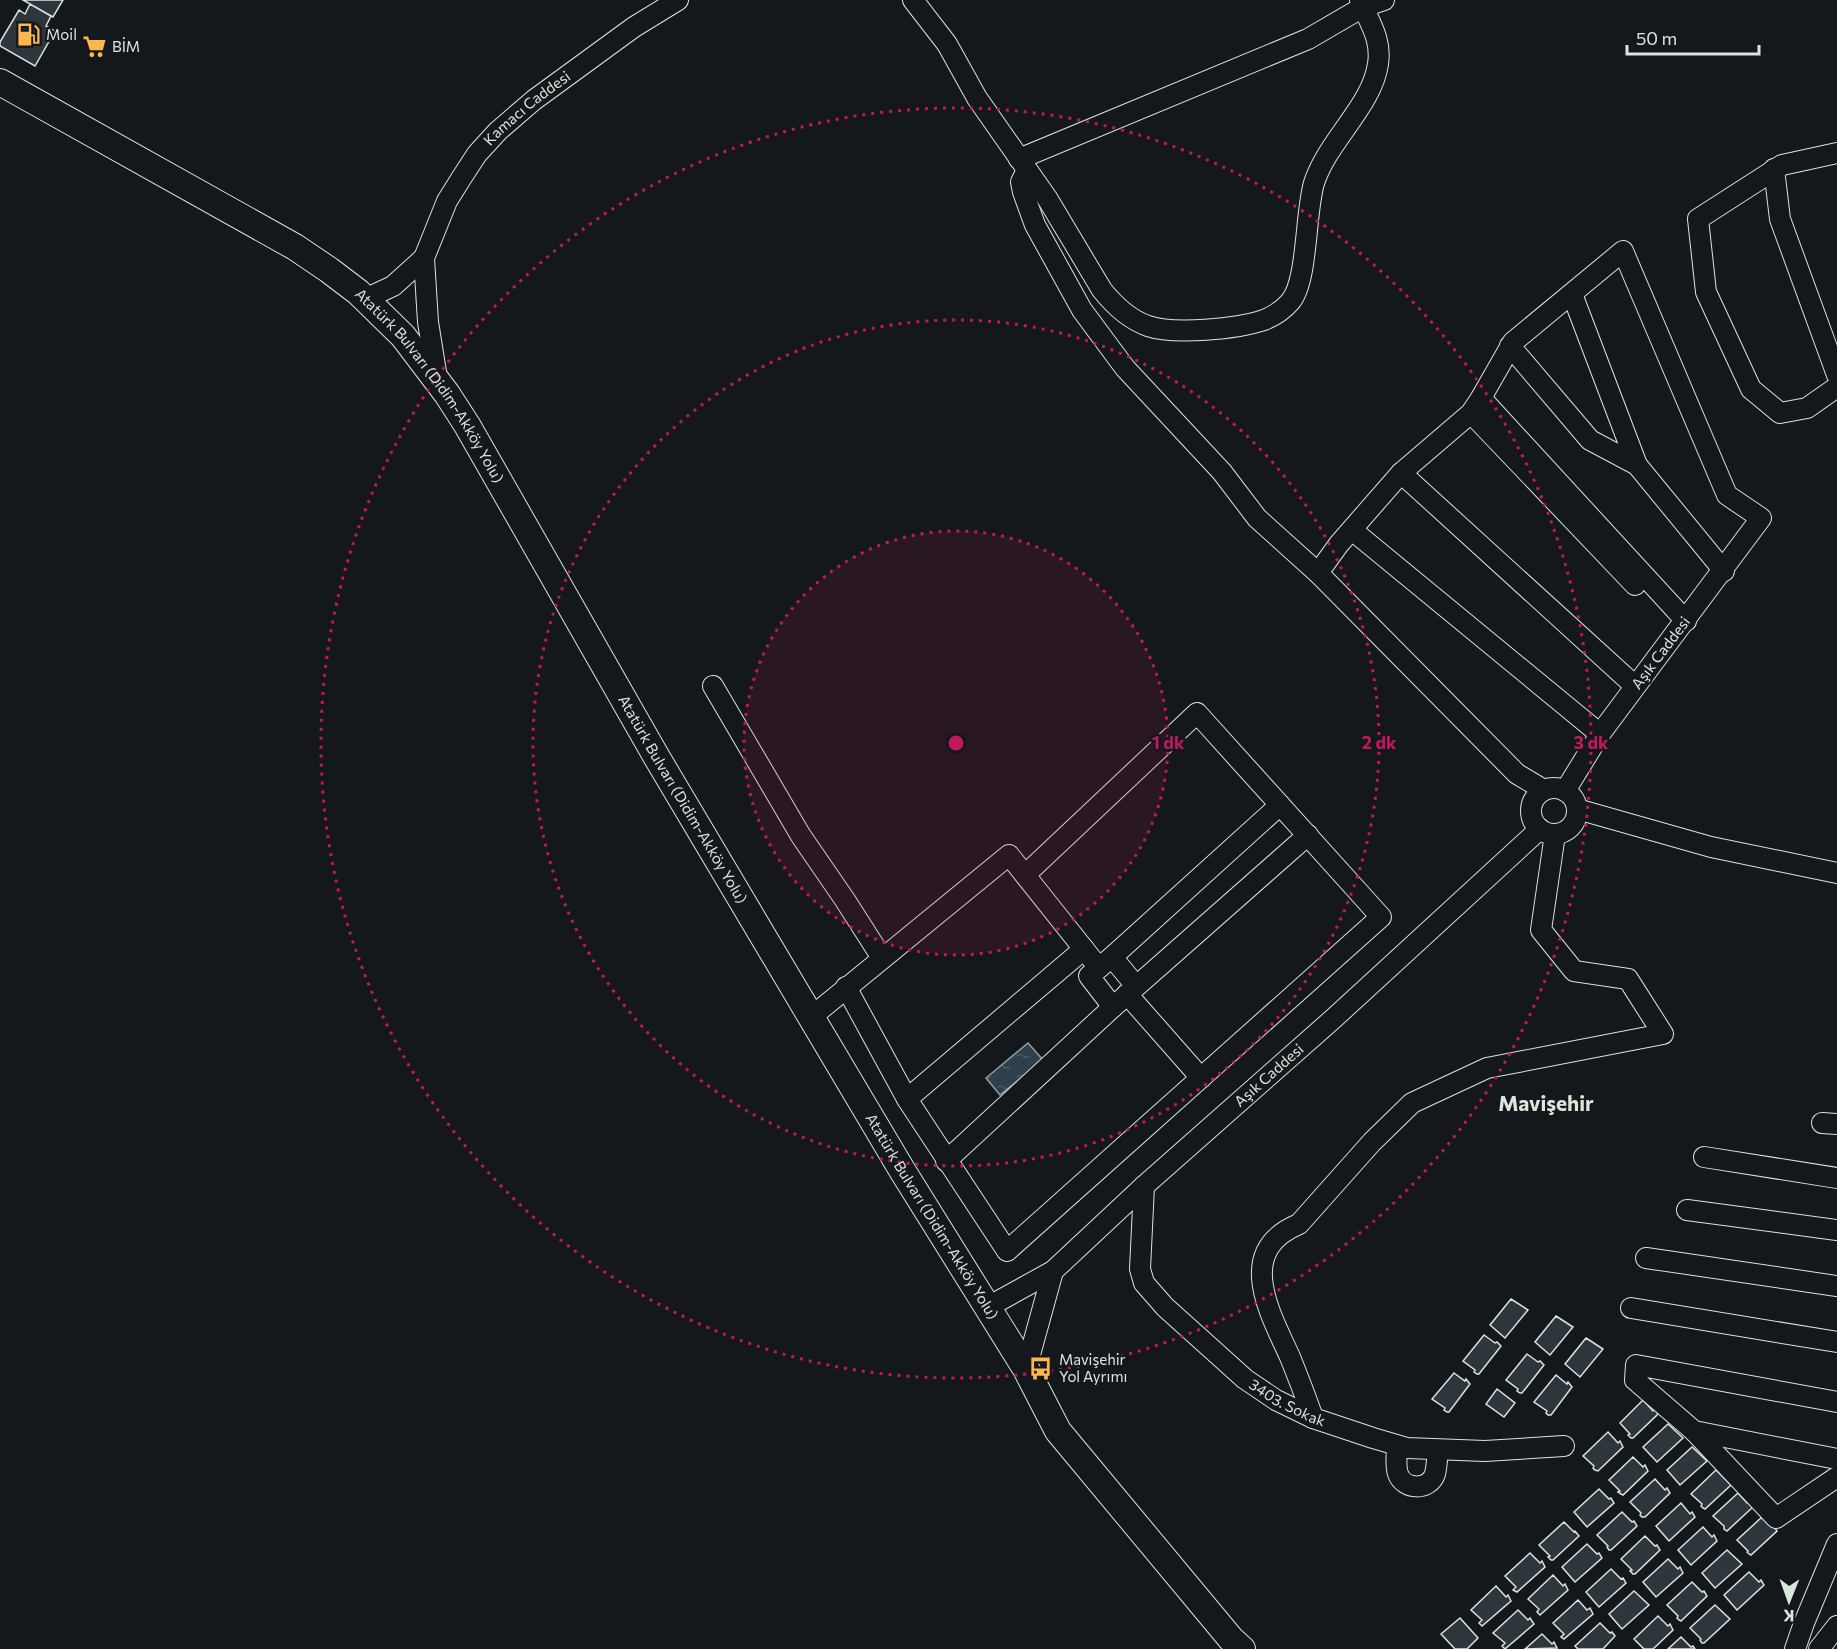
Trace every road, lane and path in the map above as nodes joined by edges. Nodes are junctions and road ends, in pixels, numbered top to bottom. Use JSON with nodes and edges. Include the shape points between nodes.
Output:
{"nodes":[{"id":1,"x":678,"y":0,"type":"edge"},
{"id":2,"x":913,"y":0,"type":"edge"},
{"id":3,"x":1384,"y":0,"type":"edge"},
{"id":4,"x":1362,"y":4,"type":"edge"},
{"id":5,"x":0,"y":82,"type":"edge"},
{"id":6,"x":1837,"y":153,"type":"edge"},
{"id":7,"x":1023,"y":165,"type":"junction"},
{"id":8,"x":1774,"y":169,"type":"junction"},
{"id":9,"x":424,"y":258,"type":"junction"},
{"id":10,"x":1572,"y":294,"type":"junction"},
{"id":11,"x":365,"y":299,"type":"junction"},
{"id":12,"x":1510,"y":346,"type":"junction"},
{"id":13,"x":1837,"y":375,"type":"edge"},
{"id":14,"x":437,"y":381,"type":"junction"},
{"id":15,"x":1837,"y":387,"type":"edge"},
{"id":16,"x":1476,"y":405,"type":"junction"},
{"id":17,"x":1637,"y":465,"type":"junction"},
{"id":18,"x":1401,"y":472,"type":"junction"},
{"id":19,"x":1352,"y":530,"type":"junction"},
{"id":20,"x":1724,"y":571,"type":"junction"},
{"id":21,"x":1318,"y":573,"type":"junction"},
{"id":22,"x":1682,"y":625,"type":"junction"},
{"id":23,"x":713,"y":686,"type":"dead end"},
{"id":24,"x":1635,"y":686,"type":"junction"},
{"id":25,"x":1600,"y":734,"type":"junction"},
{"id":26,"x":1544,"y":790,"type":"junction"},
{"id":27,"x":1565,"y":791,"type":"junction"},
{"id":28,"x":1280,"y":805,"type":"junction"},
{"id":29,"x":1577,"y":809,"type":"junction"},
{"id":30,"x":1547,"y":832,"type":"junction"},
{"id":31,"x":1308,"y":835,"type":"junction"},
{"id":32,"x":1837,"y":873,"type":"edge"},
{"id":33,"x":1024,"y":874,"type":"junction"},
{"id":34,"x":1084,"y":949,"type":"junction"},
{"id":35,"x":882,"y":958,"type":"junction"},
{"id":36,"x":1106,"y":962,"type":"junction"},
{"id":37,"x":846,"y":987,"type":"junction"},
{"id":38,"x":1125,"y":996,"type":"junction"},
{"id":39,"x":810,"y":1018,"type":"junction"},
{"id":40,"x":1201,"y":1078,"type":"junction"},
{"id":41,"x":907,"y":1099,"type":"junction"},
{"id":42,"x":1704,"y":1157,"type":"dead end"},
{"id":43,"x":946,"y":1161,"type":"junction"},
{"id":44,"x":1837,"y":1178,"type":"edge"},
{"id":45,"x":1144,"y":1186,"type":"junction"},
{"id":46,"x":1687,"y":1210,"type":"dead end"},
{"id":47,"x":1837,"y":1230,"type":"edge"},
{"id":48,"x":1646,"y":1258,"type":"dead end"},
{"id":49,"x":1053,"y":1271,"type":"junction"},
{"id":50,"x":1837,"y":1286,"type":"edge"},
{"id":51,"x":986,"y":1308,"type":"junction"},
{"id":52,"x":1631,"y":1308,"type":"dead end"},
{"id":53,"x":1837,"y":1342,"type":"edge"},
{"id":54,"x":1026,"y":1370,"type":"junction"},
{"id":55,"x":1837,"y":1402,"type":"edge"},
{"id":56,"x":1313,"y":1418,"type":"junction"},
{"id":57,"x":1694,"y":1431,"type":"junction"},
{"id":58,"x":1397,"y":1446,"type":"junction"},
{"id":59,"x":1564,"y":1446,"type":"dead end"},
{"id":60,"x":1438,"y":1450,"type":"junction"},
{"id":61,"x":1837,"y":1459,"type":"edge"},
{"id":62,"x":1837,"y":1477,"type":"edge"},
{"id":63,"x":1837,"y":1544,"type":"edge"},
{"id":64,"x":1837,"y":1626,"type":"edge"},
{"id":65,"x":1242,"y":1649,"type":"edge"},
{"id":66,"x":1795,"y":1649,"type":"edge"},
{"id":67,"x":1819,"y":1649,"type":"edge"}],
"edges":[{"from":1,"to":9,"type":"street","name":"Kamacı Caddesi","via":[[634,27],[498,131],[477,154],[447,201]]},
{"from":2,"to":7,"type":"street","via":[[947,44],[977,98]]},
{"from":3,"to":4,"type":"street"},
{"from":4,"to":7,"type":"street","via":[[1308,39]]},
{"from":4,"to":7,"type":"street","via":[[1377,36],[1376,76],[1326,156],[1314,183],[1299,290],[1283,310],[1266,320],[1196,331],[1149,327],[1136,320],[1101,290]]},
{"from":5,"to":11,"type":"main road","name":"Atatürk Bulvarı (Didim-Akköy Yolu)","via":[[296,247]]},
{"from":6,"to":8,"type":"street"},
{"from":7,"to":21,"type":"street","via":[[1023,192],[1035,225],[1082,310],[1125,368],[1222,472],[1257,518]]},
{"from":8,"to":13,"type":"street","via":[[1780,219]]},
{"from":8,"to":15,"type":"street","via":[[1698,219],[1706,292],[1751,389],[1780,413],[1807,408]]},
{"from":9,"to":11,"type":"street","name":"Kamacı Caddesi","via":[[393,286]]},
{"from":9,"to":14,"type":"street","name":"Kamacı Caddesi"},
{"from":10,"to":12,"type":"street"},
{"from":10,"to":17,"type":"street"},
{"from":10,"to":20,"type":"street","name":"Aşık Caddesi","via":[[1623,251],[1727,495],[1761,518]]},
{"from":11,"to":14,"type":"main road","name":"Atatürk Bulvarı (Didim-Akköy Yolu)","via":[[403,336]]},
{"from":12,"to":16,"type":"street"},
{"from":12,"to":17,"type":"street","via":[[1590,440]]},
{"from":14,"to":39,"type":"main road","name":"Atatürk Bulvarı (Didim-Akköy Yolu)","via":[[467,425]]},
{"from":16,"to":18,"type":"street"},
{"from":16,"to":22,"type":"street"},
{"from":17,"to":20,"type":"street"},
{"from":18,"to":19,"type":"street"},
{"from":18,"to":24,"type":"street"},
{"from":19,"to":21,"type":"street"},
{"from":19,"to":25,"type":"street"},
{"from":20,"to":22,"type":"street","name":"Aşık Caddesi"},
{"from":21,"to":26,"type":"street","via":[[1516,774]]},
{"from":22,"to":24,"type":"street","name":"Aşık Caddesi"},
{"from":23,"to":35,"type":"street","via":[[801,836]]},
{"from":24,"to":25,"type":"street","name":"Aşık Caddesi"},
{"from":25,"to":27,"type":"street","name":"Aşık Caddesi"},
{"from":26,"to":27,"type":"street"},
{"from":26,"to":30,"type":"street","via":[[1538,794],[1531,816]]},
{"from":27,"to":29,"type":"street"},
{"from":28,"to":31,"type":"street"},
{"from":28,"to":33,"type":"street","via":[[1197,713]]},
{"from":28,"to":36,"type":"street"},
{"from":29,"to":30,"type":"street","name":"Aşık Caddesi","via":[[1569,828]]},
{"from":29,"to":32,"type":"street","via":[[1711,847]]},
{"from":30,"to":45,"type":"street","name":"Aşık Caddesi"},
{"from":30,"to":56,"type":"street","via":[[1541,930],[1574,971],[1628,979],[1663,1034],[1487,1068],[1412,1103],[1299,1224],[1276,1238],[1262,1269],[1262,1292]]},
{"from":31,"to":38,"type":"street"},
{"from":31,"to":40,"type":"street","via":[[1381,917]]},
{"from":33,"to":34,"type":"street"},
{"from":33,"to":35,"type":"street","via":[[1009,855]]},
{"from":34,"to":36,"type":"street"},
{"from":34,"to":41,"type":"street"},
{"from":35,"to":37,"type":"street"},
{"from":36,"to":38,"type":"street"},
{"from":36,"to":38,"type":"street","via":[[1089,976]]},
{"from":37,"to":39,"type":"street"},
{"from":37,"to":41,"type":"street"},
{"from":38,"to":40,"type":"street"},
{"from":38,"to":43,"type":"street"},
{"from":39,"to":51,"type":"main road","name":"Atatürk Bulvarı (Didim-Akköy Yolu)"},
{"from":40,"to":43,"type":"street","via":[[1007,1251]]},
{"from":41,"to":43,"type":"street"},
{"from":42,"to":44,"type":"street"},
{"from":45,"to":49,"type":"street","name":"Aşık Caddesi"},
{"from":45,"to":56,"type":"street","name":"3403. Sokak","via":[[1140,1269],[1144,1282],[1165,1307],[1245,1378],[1276,1400]]},
{"from":46,"to":47,"type":"street"},
{"from":48,"to":50,"type":"street"},
{"from":49,"to":51,"type":"street","name":"Aşık Caddesi"},
{"from":49,"to":54,"type":"street"},
{"from":51,"to":54,"type":"main road","name":"Atatürk Bulvarı (Didim-Akköy Yolu)"},
{"from":52,"to":53,"type":"street"},
{"from":54,"to":65,"type":"main road","name":"Atatürk Bulvarı (Didim-Akköy Yolu)","via":[[1058,1431]]},
{"from":55,"to":57,"type":"street","via":[[1636,1365],[1635,1380]]},
{"from":56,"to":58,"type":"street","name":"3403. Sokak"},
{"from":57,"to":61,"type":"street"},
{"from":57,"to":62,"type":"street","via":[[1776,1518]]},
{"from":58,"to":60,"type":"street","name":"3403. Sokak"},
{"from":58,"to":60,"type":"street","via":[[1397,1472],[1404,1483],[1416,1487],[1428,1483],[1435,1474]]},
{"from":59,"to":60,"type":"street","name":"3403. Sokak"},
{"from":63,"to":66,"type":"street"},
{"from":64,"to":67,"type":"street"}]}
